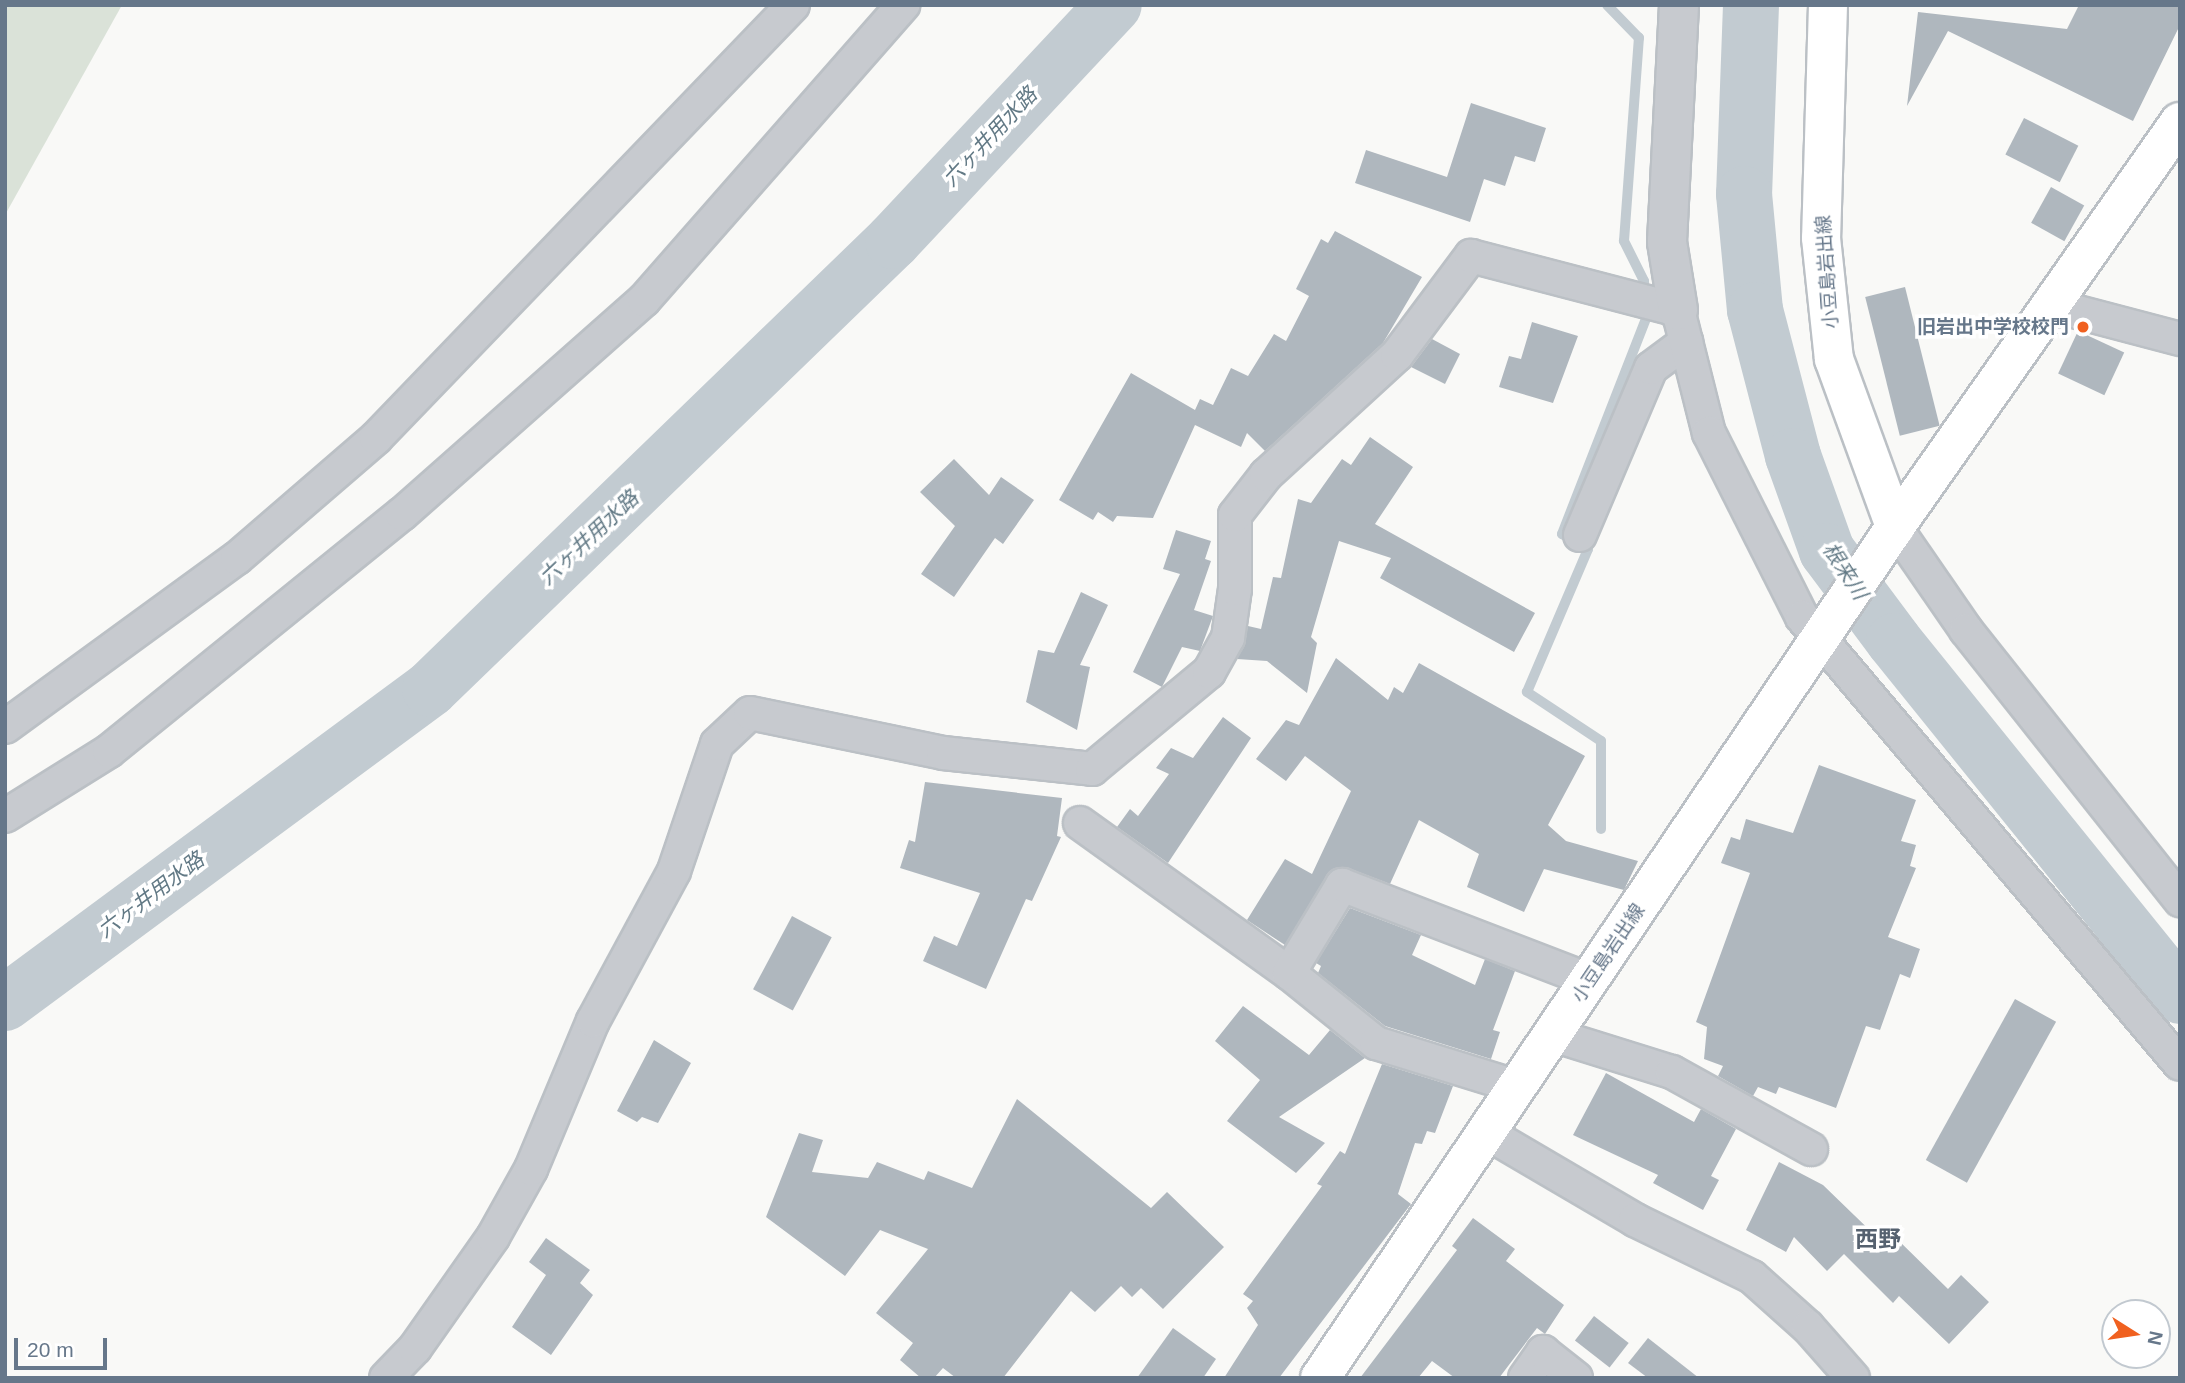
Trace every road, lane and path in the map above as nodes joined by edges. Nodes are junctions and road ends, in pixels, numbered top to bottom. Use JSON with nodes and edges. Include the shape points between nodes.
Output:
{"nodes":[{"id":1,"x":793,"y":5,"type":"edge"},
{"id":2,"x":903,"y":5,"type":"edge"},
{"id":3,"x":1679,"y":5,"type":"edge"},
{"id":4,"x":1828,"y":5,"type":"edge"},
{"id":5,"x":2175,"y":136,"type":"edge"},
{"id":6,"x":2055,"y":306,"type":"junction"},
{"id":7,"x":1682,"y":326,"type":"junction"},
{"id":8,"x":2180,"y":340,"type":"edge"},
{"id":9,"x":1580,"y":534,"type":"dead end"},
{"id":10,"x":1886,"y":541,"type":"junction"},
{"id":11,"x":1826,"y":628,"type":"junction"},
{"id":12,"x":5,"y":727,"type":"edge"},
{"id":13,"x":5,"y":816,"type":"edge"},
{"id":14,"x":1080,"y":823,"type":"dead end"},
{"id":15,"x":2180,"y":900,"type":"edge"},
{"id":16,"x":1289,"y":973,"type":"junction"},
{"id":17,"x":1590,"y":980,"type":"junction"},
{"id":18,"x":1553,"y":1035,"type":"junction"},
{"id":19,"x":2180,"y":1064,"type":"edge"},
{"id":20,"x":1518,"y":1087,"type":"junction"},
{"id":21,"x":1487,"y":1133,"type":"junction"},
{"id":22,"x":1811,"y":1149,"type":"dead end"},
{"id":23,"x":386,"y":1378,"type":"edge"},
{"id":24,"x":1320,"y":1378,"type":"edge"},
{"id":25,"x":1525,"y":1378,"type":"edge"},
{"id":26,"x":1576,"y":1378,"type":"edge"},
{"id":27,"x":1853,"y":1378,"type":"edge"}],
"edges":[{"from":1,"to":12,"type":"street","via":[[376,438],[237,558]]},
{"from":2,"to":13,"type":"street","via":[[644,300],[402,514],[109,751]]},
{"from":3,"to":7,"type":"street","via":[[1667,242]]},
{"from":4,"to":10,"type":"main road","name":"小豆島岩出線","via":[[1821,238],[1834,359]]},
{"from":5,"to":6,"type":"main road","name":"小豆島岩出線"},
{"from":6,"to":8,"type":"street"},
{"from":6,"to":10,"type":"main road","name":"小豆島岩出線"},
{"from":7,"to":9,"type":"street","via":[[1651,368]]},
{"from":7,"to":11,"type":"street","via":[[1709,433],[1802,617]]},
{"from":7,"to":23,"type":"street","via":[[1471,256],[1397,355],[1266,475],[1236,515],[1236,589],[1228,638],[1209,671],[1092,769],[943,753],[750,713],[717,744],[674,871],[593,1021],[531,1169],[493,1237],[415,1348]]},
{"from":10,"to":11,"type":"main road","name":"小豆島岩出線"},
{"from":10,"to":15,"type":"street","via":[[1966,630]]},
{"from":11,"to":17,"type":"main road","name":"小豆島岩出線"},
{"from":11,"to":19,"type":"street"},
{"from":14,"to":16,"type":"street"},
{"from":16,"to":17,"type":"street","via":[[1342,885]]},
{"from":16,"to":20,"type":"street","via":[[1376,1043]]},
{"from":17,"to":18,"type":"main road","name":"小豆島岩出線"},
{"from":18,"to":20,"type":"main road","name":"小豆島岩出線"},
{"from":18,"to":22,"type":"street","via":[[1672,1072]]},
{"from":20,"to":21,"type":"main road","name":"小豆島岩出線"},
{"from":21,"to":24,"type":"main road","name":"小豆島岩出線"},
{"from":21,"to":27,"type":"street","via":[[1635,1220],[1752,1277],[1808,1326]]},
{"from":25,"to":26,"type":"street","via":[[1543,1352]]}]}
